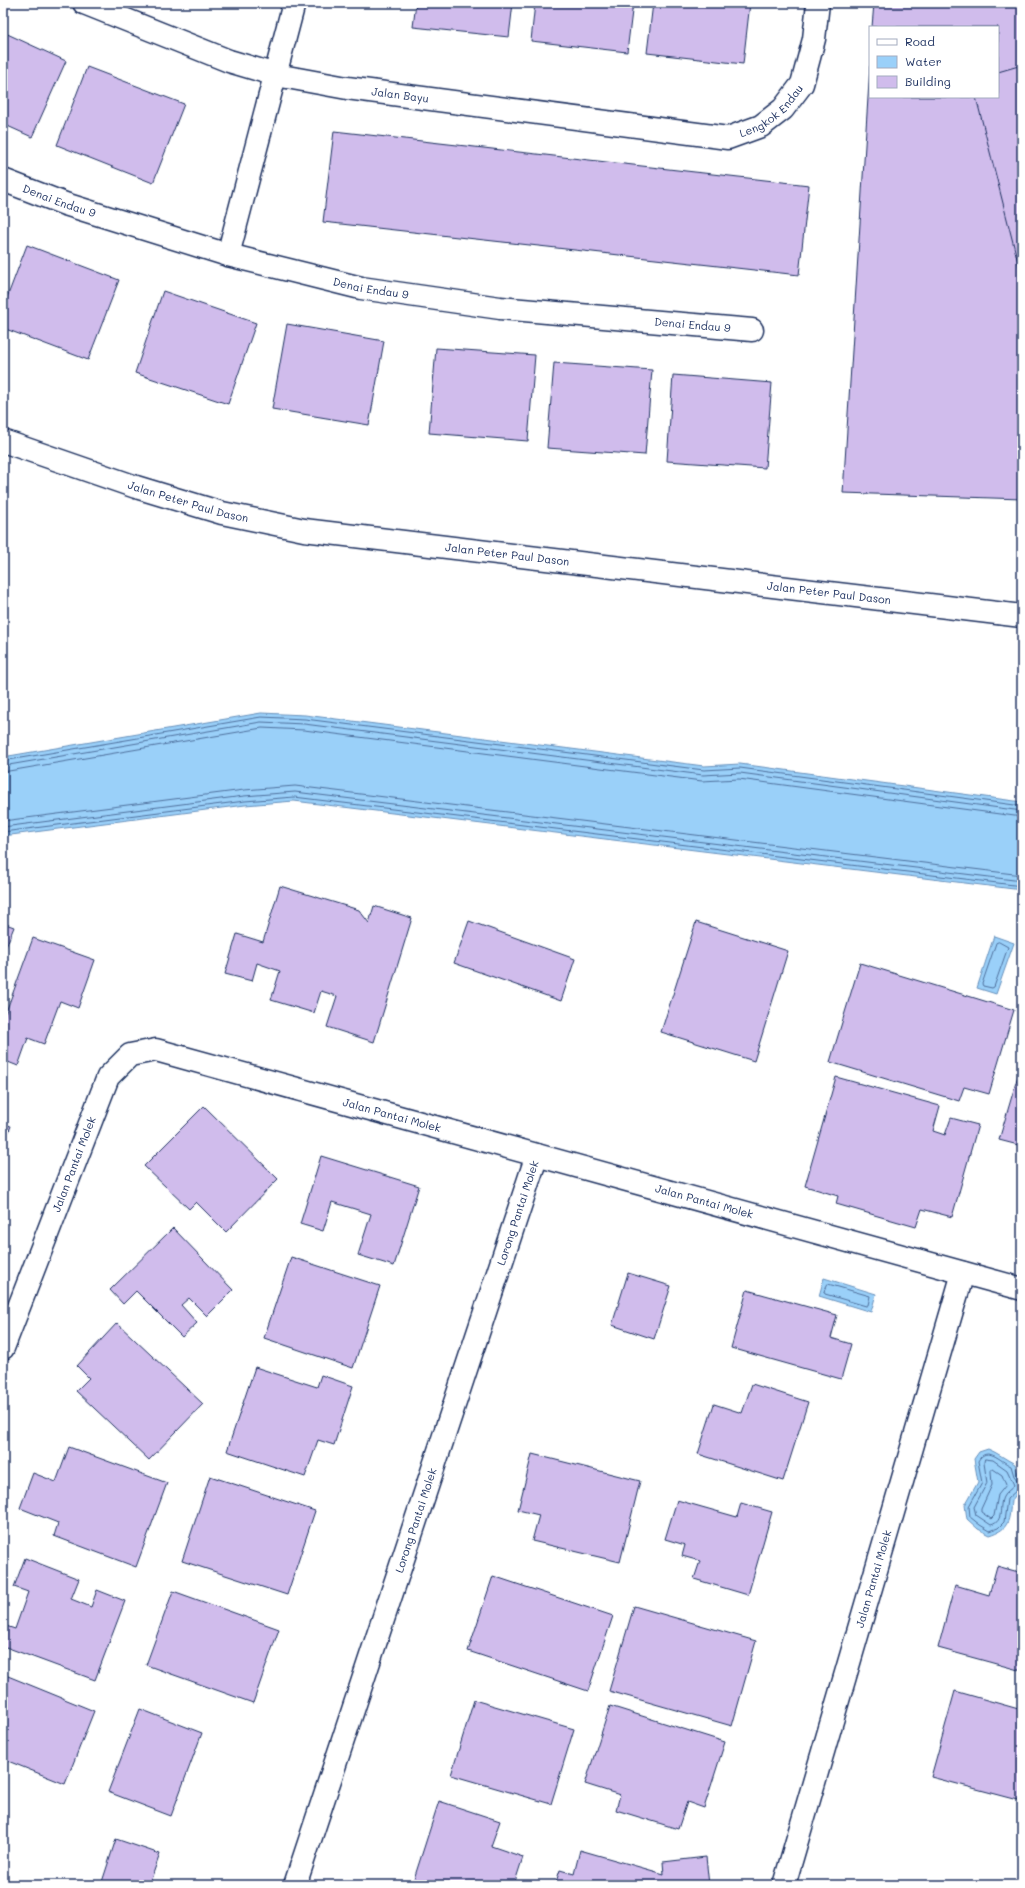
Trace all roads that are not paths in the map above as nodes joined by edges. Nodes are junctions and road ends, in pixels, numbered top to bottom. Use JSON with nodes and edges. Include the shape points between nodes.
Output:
{"nodes":[{"id":1,"x":84,"y":3,"type":"edge"},
{"id":2,"x":294,"y":3,"type":"edge"},
{"id":3,"x":818,"y":3,"type":"edge"},
{"id":4,"x":276,"y":76,"type":"junction"},
{"id":5,"x":728,"y":138,"type":"joint"},
{"id":6,"x":3,"y":180,"type":"edge"},
{"id":7,"x":228,"y":255,"type":"junction"},
{"id":8,"x":752,"y":330,"type":"dead end"},
{"id":9,"x":3,"y":441,"type":"edge"},
{"id":10,"x":1022,"y":616,"type":"edge"},
{"id":11,"x":537,"y":1156,"type":"junction"},
{"id":12,"x":963,"y":1273,"type":"junction"},
{"id":13,"x":1022,"y":1289,"type":"edge"},
{"id":14,"x":3,"y":1348,"type":"edge"},
{"id":15,"x":295,"y":1885,"type":"edge"},
{"id":16,"x":784,"y":1885,"type":"edge"}],
"edges":[{"from":1,"to":4,"type":"street","name":"Jalan Bayu","via":[[229,61]]},
{"from":2,"to":4,"type":"street"},
{"from":3,"to":5,"type":"street","name":"Lengkok Endau","via":[[814,39],[802,84],[783,109],[761,126]]},
{"from":4,"to":5,"type":"street","name":"Jalan Bayu","via":[[347,88]]},
{"from":4,"to":7,"type":"street"},
{"from":6,"to":7,"type":"street","name":"Denai Endau 9","via":[[65,204]]},
{"from":7,"to":8,"type":"street","name":"Denai Endau 9","via":[[361,288],[500,308]]},
{"from":9,"to":10,"type":"street","name":"Jalan Peter Paul Dason","via":[[200,507],[304,530]]},
{"from":11,"to":12,"type":"street","name":"Jalan Pantai Molek"},
{"from":11,"to":14,"type":"street","name":"Jalan Pantai Molek","via":[[156,1050],[130,1055],[108,1077]]},
{"from":11,"to":15,"type":"street","name":"Lorong Pantai Molek"},
{"from":12,"to":13,"type":"street","name":"Jalan Pantai Molek"},
{"from":12,"to":16,"type":"street","name":"Jalan Pantai Molek"}]}
